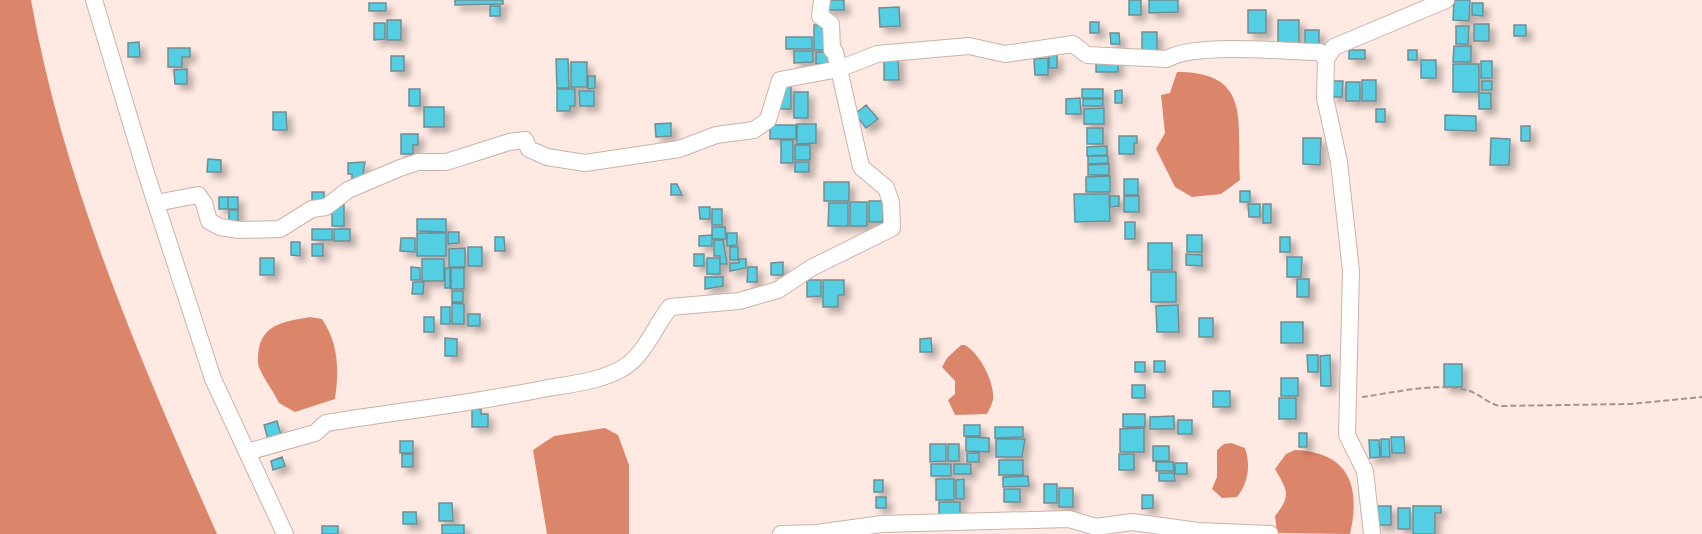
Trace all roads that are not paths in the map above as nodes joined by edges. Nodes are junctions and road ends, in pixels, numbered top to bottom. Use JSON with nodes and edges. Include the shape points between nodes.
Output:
{"nodes":[{"id":1,"x":94,"y":0,"type":"edge"},
{"id":2,"x":822,"y":0,"type":"edge"},
{"id":3,"x":1446,"y":0,"type":"edge"},
{"id":4,"x":1326,"y":59,"type":"junction"},
{"id":5,"x":839,"y":69,"type":"junction"},
{"id":6,"x":156,"y":202,"type":"junction"},
{"id":7,"x":247,"y":452,"type":"junction"},
{"id":8,"x":285,"y":534,"type":"edge"},
{"id":9,"x":781,"y":534,"type":"edge"},
{"id":10,"x":1270,"y":534,"type":"edge"},
{"id":11,"x":1372,"y":534,"type":"edge"}],
"edges":[{"from":1,"to":6,"type":"street"},
{"from":2,"to":5,"type":"street","via":[[820,16],[831,24],[832,50]]},
{"from":3,"to":4,"type":"street","via":[[1334,47]]},
{"from":4,"to":5,"type":"street","via":[[1320,52],[1177,53],[1167,59],[1087,55],[1073,44],[1005,54],[969,45],[877,54]]},
{"from":4,"to":11,"type":"street","via":[[1325,98],[1339,162],[1351,271],[1347,435],[1365,471]]},
{"from":5,"to":6,"type":"street","via":[[780,80],[768,120],[754,130],[716,135],[679,149],[585,163],[547,157],[529,149],[525,140],[509,142],[446,162],[418,162],[400,168],[348,190],[326,207],[312,209],[280,229],[220,227],[209,221],[198,195]]},
{"from":5,"to":7,"type":"street","via":[[861,167],[886,188],[891,201],[892,228],[811,268],[778,290],[739,301],[670,307],[624,368],[598,378],[486,401],[326,423],[315,433]]},
{"from":6,"to":7,"type":"street","via":[[213,379]]},
{"from":7,"to":8,"type":"street"},
{"from":9,"to":10,"type":"street","via":[[817,534],[882,524],[1069,519],[1096,527],[1132,522],[1198,531]]}]}
